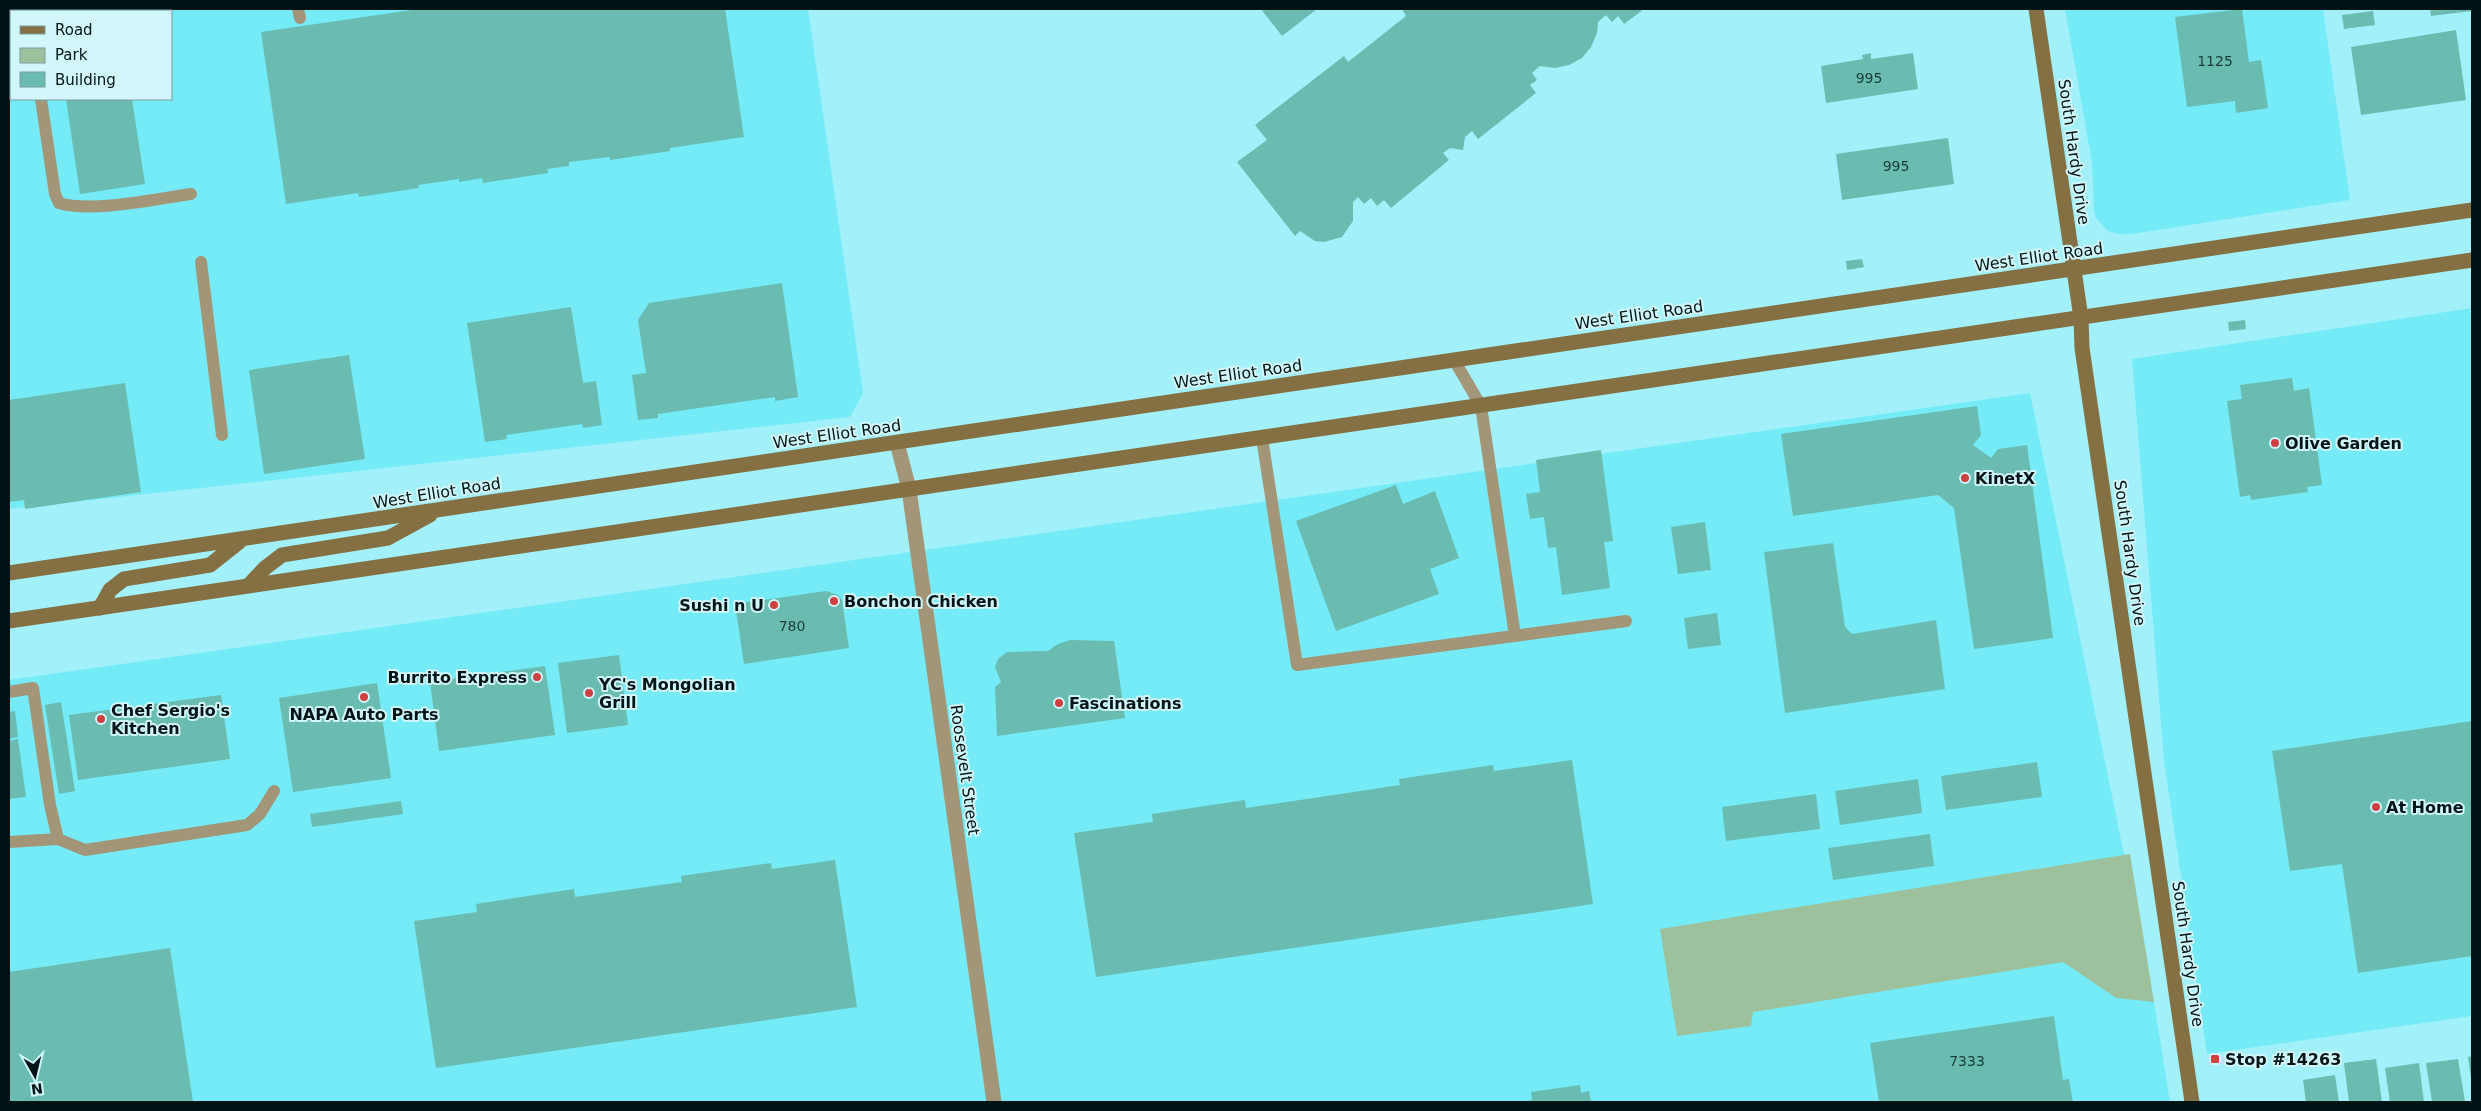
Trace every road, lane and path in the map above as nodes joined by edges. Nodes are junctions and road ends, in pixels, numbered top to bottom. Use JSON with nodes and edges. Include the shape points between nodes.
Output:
{"nodes":[{"id":1,"x":2036,"y":9,"type":"edge"},
{"id":2,"x":41,"y":100,"type":"edge"},
{"id":3,"x":191,"y":194,"type":"dead end"},
{"id":4,"x":2472,"y":210,"type":"edge"},
{"id":5,"x":2472,"y":260,"type":"edge"},
{"id":6,"x":201,"y":262,"type":"dead end"},
{"id":7,"x":2074,"y":270,"type":"junction"},
{"id":8,"x":2081,"y":318,"type":"junction"},
{"id":9,"x":1454,"y":360,"type":"junction"},
{"id":10,"x":1481,"y":406,"type":"junction"},
{"id":11,"x":222,"y":435,"type":"dead end"},
{"id":12,"x":1262,"y":438,"type":"junction"},
{"id":13,"x":897,"y":443,"type":"junction"},
{"id":14,"x":909,"y":489,"type":"junction"},
{"id":15,"x":438,"y":510,"type":"junction"},
{"id":16,"x":240,"y":541,"type":"junction"},
{"id":17,"x":9,"y":573,"type":"edge"},
{"id":18,"x":249,"y":585,"type":"junction"},
{"id":19,"x":100,"y":608,"type":"junction"},
{"id":20,"x":9,"y":621,"type":"edge"},
{"id":21,"x":1626,"y":622,"type":"dead end"},
{"id":22,"x":1515,"y":636,"type":"junction"},
{"id":23,"x":9,"y":692,"type":"edge"},
{"id":24,"x":274,"y":791,"type":"dead end"},
{"id":25,"x":58,"y":839,"type":"junction"},
{"id":26,"x":9,"y":842,"type":"edge"},
{"id":27,"x":994,"y":1102,"type":"edge"},
{"id":28,"x":2192,"y":1102,"type":"edge"}],
"edges":[{"from":1,"to":7,"type":"main road","name":"South Hardy Drive"},
{"from":2,"to":3,"type":"lane","via":[[59,203],[73,207]]},
{"from":4,"to":7,"type":"main road","name":"West Elliot Road"},
{"from":5,"to":8,"type":"main road"},
{"from":6,"to":11,"type":"lane"},
{"from":7,"to":8,"type":"main road","name":"South Hardy Drive"},
{"from":7,"to":9,"type":"main road","name":"West Elliot Road"},
{"from":8,"to":10,"type":"main road"},
{"from":8,"to":28,"type":"main road","name":"South Hardy Drive","via":[[2082,348]]},
{"from":9,"to":10,"type":"lane"},
{"from":9,"to":13,"type":"main road","name":"West Elliot Road"},
{"from":10,"to":12,"type":"main road"},
{"from":10,"to":22,"type":"lane"},
{"from":12,"to":14,"type":"main road"},
{"from":12,"to":22,"type":"lane","via":[[1297,665]]},
{"from":13,"to":14,"type":"street","name":"Roosevelt Street"},
{"from":13,"to":15,"type":"main road","name":"West Elliot Road"},
{"from":14,"to":18,"type":"main road"},
{"from":14,"to":27,"type":"street","name":"Roosevelt Street"},
{"from":15,"to":16,"type":"main road","name":"West Elliot Road"},
{"from":15,"to":18,"type":"main road","via":[[388,538],[282,555]]},
{"from":16,"to":17,"type":"main road","name":"West Elliot Road"},
{"from":16,"to":19,"type":"main road","via":[[210,566],[124,579],[110,590]]},
{"from":18,"to":19,"type":"main road"},
{"from":19,"to":20,"type":"main road"},
{"from":21,"to":22,"type":"lane"},
{"from":23,"to":25,"type":"lane","via":[[33,688]]},
{"from":24,"to":25,"type":"lane","via":[[260,814],[247,825],[84,850]]},
{"from":25,"to":26,"type":"lane"}]}
